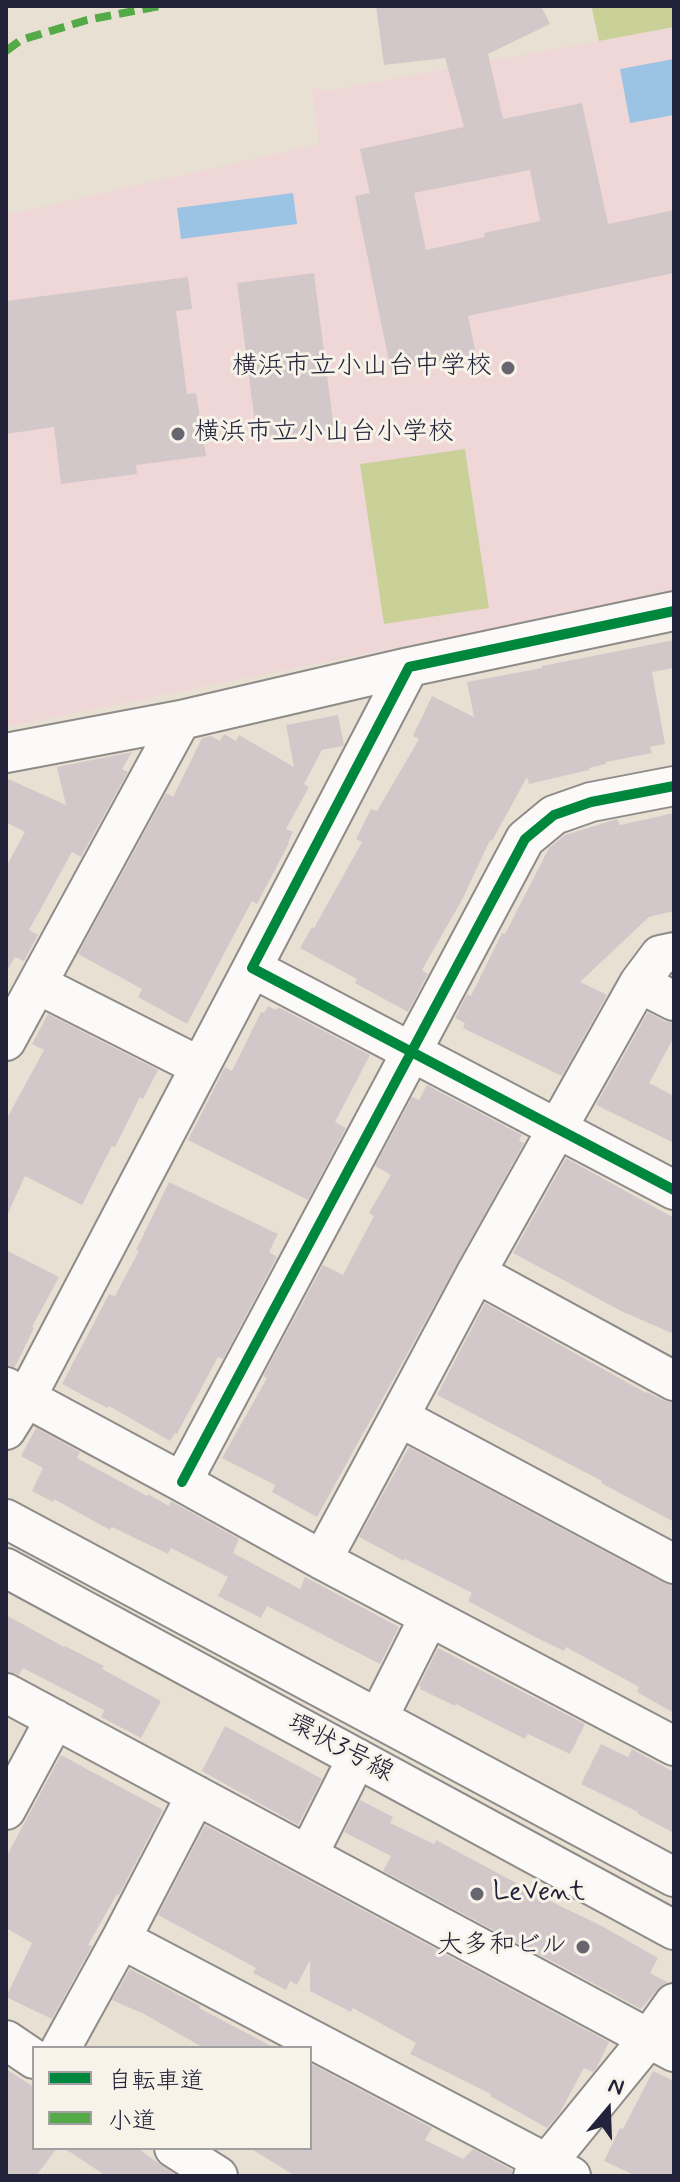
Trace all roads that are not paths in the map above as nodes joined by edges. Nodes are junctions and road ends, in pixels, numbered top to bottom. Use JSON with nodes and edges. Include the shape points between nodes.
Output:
{"nodes":[{"id":1,"x":674,"y":611,"type":"edge"},
{"id":2,"x":409,"y":667,"type":"junction"},
{"id":3,"x":181,"y":720,"type":"junction"},
{"id":4,"x":6,"y":753,"type":"edge"},
{"id":5,"x":674,"y":786,"type":"edge"},
{"id":6,"x":674,"y":952,"type":"edge"},
{"id":7,"x":252,"y":968,"type":"junction"},
{"id":8,"x":639,"y":983,"type":"junction"},
{"id":9,"x":37,"y":984,"type":"junction"},
{"id":10,"x":674,"y":1001,"type":"edge"},
{"id":11,"x":6,"y":1041,"type":"edge"},
{"id":12,"x":411,"y":1052,"type":"junction"},
{"id":13,"x":199,"y":1066,"type":"junction"},
{"id":14,"x":557,"y":1128,"type":"junction"},
{"id":15,"x":674,"y":1190,"type":"edge"},
{"id":16,"x":476,"y":1273,"type":"junction"},
{"id":17,"x":674,"y":1381,"type":"edge"},
{"id":18,"x":13,"y":1405,"type":"edge"},
{"id":19,"x":399,"y":1417,"type":"junction"},
{"id":20,"x":182,"y":1482,"type":"junction"},
{"id":21,"x":6,"y":1519,"type":"edge"},
{"id":22,"x":322,"y":1560,"type":"junction"},
{"id":23,"x":674,"y":1564,"type":"edge"},
{"id":24,"x":6,"y":1568,"type":"edge"},
{"id":25,"x":429,"y":1617,"type":"junction"},
{"id":26,"x":6,"y":1693,"type":"edge"},
{"id":27,"x":378,"y":1718,"type":"junction"},
{"id":28,"x":55,"y":1719,"type":"junction"},
{"id":29,"x":674,"y":1746,"type":"edge"},
{"id":30,"x":357,"y":1758,"type":"junction"},
{"id":31,"x":196,"y":1795,"type":"junction"},
{"id":32,"x":6,"y":1810,"type":"edge"},
{"id":33,"x":308,"y":1855,"type":"junction"},
{"id":34,"x":674,"y":1877,"type":"edge"},
{"id":35,"x":674,"y":1930,"type":"edge"},
{"id":36,"x":121,"y":1939,"type":"junction"},
{"id":37,"x":674,"y":2003,"type":"edge"},
{"id":38,"x":6,"y":2040,"type":"edge"},
{"id":39,"x":661,"y":2045,"type":"edge"},
{"id":40,"x":62,"y":2046,"type":"edge"},
{"id":41,"x":32,"y":2058,"type":"edge"},
{"id":42,"x":177,"y":2150,"type":"edge"},
{"id":43,"x":550,"y":2172,"type":"edge"},
{"id":44,"x":218,"y":2176,"type":"edge"}],
"edges":[{"from":1,"to":2,"type":"street"},
{"from":2,"to":3,"type":"street"},
{"from":2,"to":7,"type":"street"},
{"from":3,"to":4,"type":"street"},
{"from":3,"to":9,"type":"street"},
{"from":5,"to":12,"type":"street","via":[[554,815],[525,839]]},
{"from":6,"to":8,"type":"street","via":[[660,955]]},
{"from":7,"to":12,"type":"street"},
{"from":7,"to":13,"type":"street"},
{"from":8,"to":10,"type":"street"},
{"from":8,"to":14,"type":"street"},
{"from":9,"to":11,"type":"street"},
{"from":9,"to":13,"type":"street"},
{"from":12,"to":14,"type":"street"},
{"from":12,"to":20,"type":"street"},
{"from":13,"to":18,"type":"street"},
{"from":14,"to":15,"type":"street"},
{"from":14,"to":16,"type":"street"},
{"from":16,"to":17,"type":"street"},
{"from":16,"to":19,"type":"street"},
{"from":18,"to":20,"type":"street"},
{"from":19,"to":22,"type":"street"},
{"from":19,"to":23,"type":"street"},
{"from":20,"to":22,"type":"street"},
{"from":21,"to":27,"type":"street","name":"環状3号線"},
{"from":22,"to":25,"type":"street"},
{"from":24,"to":30,"type":"street","name":"環状3号線"},
{"from":25,"to":27,"type":"street"},
{"from":25,"to":29,"type":"street"},
{"from":26,"to":28,"type":"street"},
{"from":27,"to":34,"type":"street","name":"環状3号線"},
{"from":28,"to":31,"type":"street"},
{"from":28,"to":32,"type":"street"},
{"from":30,"to":33,"type":"street"},
{"from":30,"to":35,"type":"street","name":"環状3号線"},
{"from":31,"to":33,"type":"street"},
{"from":31,"to":36,"type":"street"},
{"from":33,"to":39,"type":"street"},
{"from":36,"to":40,"type":"street"},
{"from":36,"to":43,"type":"street"},
{"from":37,"to":39,"type":"street"},
{"from":38,"to":41,"type":"street"},
{"from":39,"to":43,"type":"street"},
{"from":42,"to":44,"type":"street"}]}
